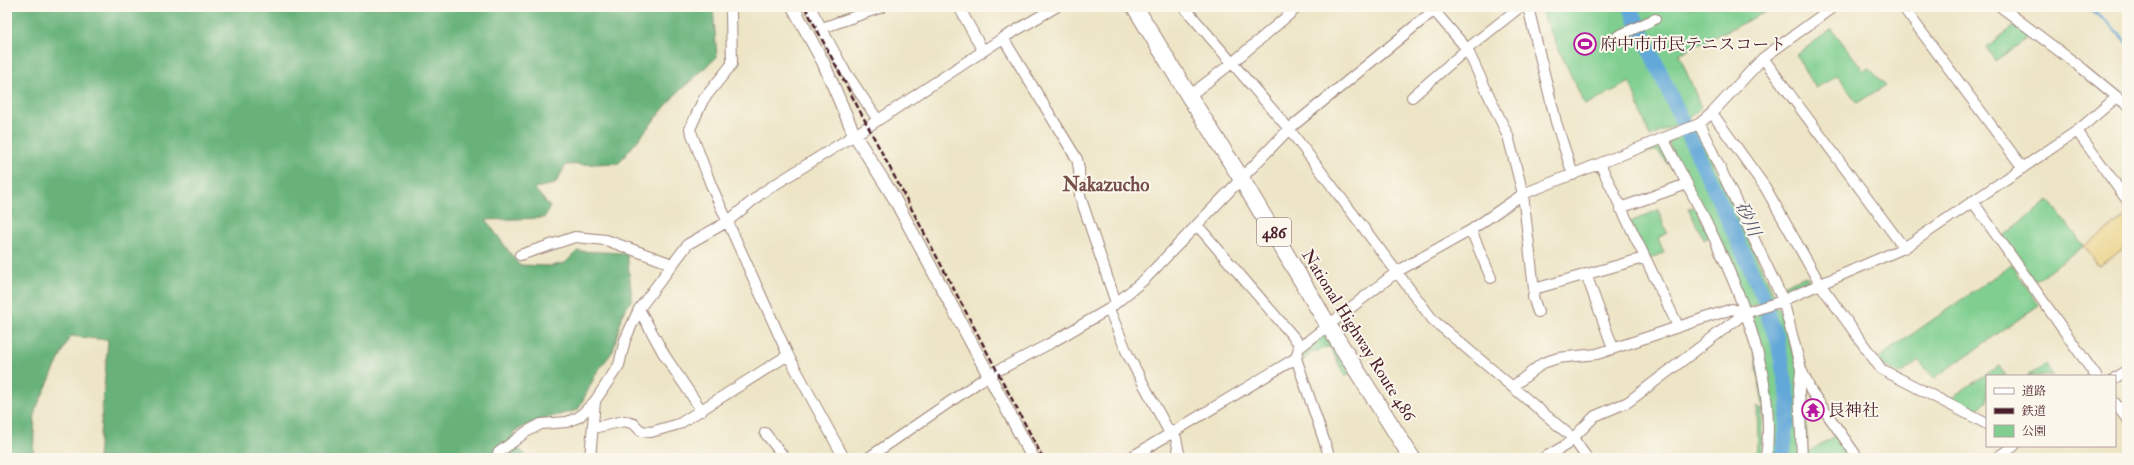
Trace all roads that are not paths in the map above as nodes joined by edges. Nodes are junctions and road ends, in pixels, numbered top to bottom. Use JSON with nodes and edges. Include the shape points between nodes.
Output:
{"nodes":[{"id":1,"x":730,"y":7,"type":"edge"},
{"id":2,"x":793,"y":7,"type":"edge"},
{"id":3,"x":810,"y":7,"type":"edge"},
{"id":4,"x":882,"y":7,"type":"edge"},
{"id":5,"x":959,"y":7,"type":"edge"},
{"id":6,"x":1056,"y":7,"type":"edge"},
{"id":7,"x":1135,"y":7,"type":"edge"},
{"id":8,"x":1184,"y":7,"type":"edge"},
{"id":9,"x":1298,"y":7,"type":"edge"},
{"id":10,"x":1520,"y":7,"type":"edge"},
{"id":11,"x":1528,"y":7,"type":"edge"},
{"id":12,"x":1833,"y":7,"type":"edge"},
{"id":13,"x":1902,"y":7,"type":"edge"},
{"id":14,"x":2001,"y":7,"type":"edge"},
{"id":15,"x":1434,"y":8,"type":"edge"},
{"id":16,"x":1655,"y":19,"type":"dead end"},
{"id":17,"x":822,"y":28,"type":"junction"},
{"id":18,"x":1618,"y":36,"type":"dead end"},
{"id":19,"x":1003,"y":38,"type":"junction"},
{"id":20,"x":1467,"y":49,"type":"junction"},
{"id":21,"x":983,"y":51,"type":"junction"},
{"id":22,"x":1763,"y":58,"type":"junction"},
{"id":23,"x":1232,"y":63,"type":"junction"},
{"id":24,"x":1189,"y":96,"type":"junction"},
{"id":25,"x":1412,"y":97,"type":"dead end"},
{"id":26,"x":2117,"y":97,"type":"junction"},
{"id":27,"x":2127,"y":105,"type":"edge"},
{"id":28,"x":1712,"y":113,"type":"junction"},
{"id":29,"x":878,"y":120,"type":"junction"},
{"id":30,"x":1699,"y":124,"type":"junction"},
{"id":31,"x":1289,"y":129,"type":"junction"},
{"id":32,"x":2077,"y":131,"type":"junction"},
{"id":33,"x":854,"y":134,"type":"junction"},
{"id":34,"x":1664,"y":140,"type":"junction"},
{"id":35,"x":1600,"y":164,"type":"junction"},
{"id":36,"x":2023,"y":168,"type":"junction"},
{"id":37,"x":1573,"y":175,"type":"junction"},
{"id":38,"x":1241,"y":178,"type":"junction"},
{"id":39,"x":1687,"y":184,"type":"junction"},
{"id":40,"x":1523,"y":194,"type":"junction"},
{"id":41,"x":2127,"y":200,"type":"edge"},
{"id":42,"x":1973,"y":202,"type":"junction"},
{"id":43,"x":1620,"y":208,"type":"junction"},
{"id":44,"x":727,"y":222,"type":"junction"},
{"id":45,"x":1197,"y":225,"type":"junction"},
{"id":46,"x":1471,"y":230,"type":"junction"},
{"id":47,"x":1904,"y":248,"type":"junction"},
{"id":48,"x":520,"y":254,"type":"dead end"},
{"id":49,"x":1644,"y":258,"type":"junction"},
{"id":50,"x":672,"y":264,"type":"junction"},
{"id":51,"x":1398,"y":271,"type":"junction"},
{"id":52,"x":1586,"y":274,"type":"junction"},
{"id":53,"x":1490,"y":278,"type":"dead end"},
{"id":54,"x":1820,"y":284,"type":"junction"},
{"id":55,"x":1534,"y":289,"type":"junction"},
{"id":56,"x":1781,"y":301,"type":"junction"},
{"id":57,"x":1112,"y":306,"type":"junction"},
{"id":58,"x":639,"y":308,"type":"junction"},
{"id":59,"x":1538,"y":312,"type":"dead end"},
{"id":60,"x":1745,"y":313,"type":"junction"},
{"id":61,"x":1328,"y":325,"type":"junction"},
{"id":62,"x":1678,"y":326,"type":"junction"},
{"id":63,"x":1613,"y":348,"type":"junction"},
{"id":64,"x":1298,"y":353,"type":"junction"},
{"id":65,"x":788,"y":355,"type":"junction"},
{"id":66,"x":1801,"y":369,"type":"junction"},
{"id":67,"x":2127,"y":370,"type":"edge"},
{"id":68,"x":988,"y":375,"type":"junction"},
{"id":69,"x":2095,"y":375,"type":"edge"},
{"id":70,"x":2116,"y":377,"type":"edge"},
{"id":71,"x":1512,"y":387,"type":"junction"},
{"id":72,"x":595,"y":401,"type":"junction"},
{"id":73,"x":2116,"y":404,"type":"edge"},
{"id":74,"x":702,"y":410,"type":"junction"},
{"id":75,"x":2127,"y":419,"type":"edge"},
{"id":76,"x":1986,"y":423,"type":"edge"},
{"id":77,"x":593,"y":428,"type":"junction"},
{"id":78,"x":765,"y":433,"type":"dead end"},
{"id":79,"x":1172,"y":433,"type":"junction"},
{"id":80,"x":1573,"y":438,"type":"junction"},
{"id":81,"x":2012,"y":447,"type":"edge"},
{"id":82,"x":498,"y":453,"type":"dead end"},
{"id":83,"x":590,"y":458,"type":"edge"},
{"id":84,"x":785,"y":458,"type":"edge"},
{"id":85,"x":844,"y":458,"type":"edge"},
{"id":86,"x":868,"y":458,"type":"edge"},
{"id":87,"x":1033,"y":458,"type":"edge"},
{"id":88,"x":1130,"y":458,"type":"edge"},
{"id":89,"x":1180,"y":458,"type":"edge"},
{"id":90,"x":1330,"y":458,"type":"edge"},
{"id":91,"x":1412,"y":458,"type":"edge"},
{"id":92,"x":1544,"y":458,"type":"edge"},
{"id":93,"x":1587,"y":458,"type":"edge"},
{"id":94,"x":1766,"y":458,"type":"edge"},
{"id":95,"x":1802,"y":458,"type":"edge"},
{"id":96,"x":1858,"y":458,"type":"edge"},
{"id":97,"x":1996,"y":458,"type":"edge"}],
"edges":[{"from":1,"to":44,"type":"street","via":[[732,64],[703,100],[690,129]]},
{"from":2,"to":33,"type":"street","via":[[823,62]]},
{"from":3,"to":17,"type":"street"},
{"from":4,"to":17,"type":"street"},
{"from":5,"to":21,"type":"street"},
{"from":6,"to":19,"type":"street"},
{"from":7,"to":24,"type":"highway","name":"National Highway Route 486","number":"486"},
{"from":8,"to":23,"type":"street"},
{"from":9,"to":23,"type":"street"},
{"from":10,"to":20,"type":"street"},
{"from":11,"to":37,"type":"street","via":[[1556,122]]},
{"from":12,"to":22,"type":"street"},
{"from":13,"to":36,"type":"street"},
{"from":14,"to":26,"type":"street"},
{"from":15,"to":20,"type":"street"},
{"from":15,"to":31,"type":"street"},
{"from":16,"to":18,"type":"street"},
{"from":17,"to":29,"type":"street","via":[[843,68]]},
{"from":19,"to":21,"type":"street"},
{"from":19,"to":57,"type":"street","via":[[1077,158],[1080,196]]},
{"from":20,"to":25,"type":"street"},
{"from":20,"to":40,"type":"street","via":[[1508,136]]},
{"from":21,"to":29,"type":"street"},
{"from":22,"to":28,"type":"street"},
{"from":22,"to":47,"type":"street"},
{"from":23,"to":24,"type":"street"},
{"from":23,"to":31,"type":"street"},
{"from":24,"to":38,"type":"highway","name":"National Highway Route 486","number":"486"},
{"from":26,"to":27,"type":"street"},
{"from":26,"to":32,"type":"street"},
{"from":28,"to":30,"type":"street"},
{"from":28,"to":54,"type":"street","via":[[1765,187]]},
{"from":29,"to":33,"type":"street"},
{"from":30,"to":34,"type":"street"},
{"from":30,"to":56,"type":"street"},
{"from":31,"to":38,"type":"street"},
{"from":31,"to":51,"type":"street"},
{"from":32,"to":36,"type":"street"},
{"from":32,"to":41,"type":"street"},
{"from":33,"to":44,"type":"street","via":[[763,192]]},
{"from":33,"to":68,"type":"street","via":[[893,196]]},
{"from":34,"to":35,"type":"street"},
{"from":34,"to":39,"type":"street"},
{"from":35,"to":37,"type":"street"},
{"from":35,"to":43,"type":"street"},
{"from":36,"to":42,"type":"street"},
{"from":37,"to":40,"type":"street"},
{"from":38,"to":45,"type":"street"},
{"from":38,"to":61,"type":"highway","name":"National Highway Route 486","number":"486"},
{"from":39,"to":43,"type":"street"},
{"from":39,"to":60,"type":"street","via":[[1726,263]]},
{"from":40,"to":46,"type":"street"},
{"from":40,"to":55,"type":"street"},
{"from":42,"to":47,"type":"street"},
{"from":42,"to":69,"type":"street"},
{"from":43,"to":49,"type":"street"},
{"from":44,"to":50,"type":"street","via":[[688,244]]},
{"from":44,"to":65,"type":"street"},
{"from":45,"to":57,"type":"street","via":[[1145,279]]},
{"from":45,"to":64,"type":"street","via":[[1296,341]]},
{"from":46,"to":51,"type":"street"},
{"from":46,"to":53,"type":"street"},
{"from":47,"to":54,"type":"street"},
{"from":48,"to":50,"type":"street","via":[[575,237],[606,240]]},
{"from":49,"to":52,"type":"street"},
{"from":49,"to":62,"type":"street"},
{"from":50,"to":58,"type":"street"},
{"from":51,"to":61,"type":"street"},
{"from":51,"to":71,"type":"street","via":[[1433,320]]},
{"from":52,"to":55,"type":"street"},
{"from":52,"to":63,"type":"street"},
{"from":54,"to":56,"type":"street"},
{"from":54,"to":76,"type":"street","via":[[1881,369]]},
{"from":55,"to":59,"type":"street","via":[[1533,298]]},
{"from":56,"to":60,"type":"street"},
{"from":56,"to":66,"type":"street"},
{"from":57,"to":68,"type":"street","via":[[1049,344]]},
{"from":57,"to":79,"type":"street","via":[[1128,354]]},
{"from":58,"to":72,"type":"street","via":[[624,340],[619,365]]},
{"from":58,"to":74,"type":"street","via":[[665,356]]},
{"from":60,"to":62,"type":"street","via":[[1732,309]]},
{"from":60,"to":80,"type":"street","via":[[1628,402],[1595,416]]},
{"from":60,"to":94,"type":"street","via":[[1761,367],[1766,406]]},
{"from":61,"to":64,"type":"street"},
{"from":61,"to":91,"type":"highway","name":"National Highway Route 486","number":"486"},
{"from":62,"to":63,"type":"street"},
{"from":63,"to":71,"type":"street","via":[[1597,354],[1548,361]]},
{"from":64,"to":79,"type":"street"},
{"from":64,"to":90,"type":"street"},
{"from":65,"to":74,"type":"street"},
{"from":65,"to":85,"type":"street"},
{"from":66,"to":95,"type":"street"},
{"from":66,"to":96,"type":"street","via":[[1811,392]]},
{"from":67,"to":70,"type":"street"},
{"from":68,"to":86,"type":"street"},
{"from":68,"to":87,"type":"street"},
{"from":71,"to":80,"type":"street"},
{"from":72,"to":77,"type":"street"},
{"from":72,"to":82,"type":"street","via":[[579,417],[567,422],[541,424]]},
{"from":73,"to":75,"type":"street"},
{"from":74,"to":77,"type":"street","via":[[679,424],[651,432],[641,431],[634,424],[624,421]]},
{"from":77,"to":83,"type":"street"},
{"from":78,"to":84,"type":"street"},
{"from":79,"to":88,"type":"street"},
{"from":79,"to":89,"type":"street","via":[[1176,438]]},
{"from":80,"to":92,"type":"street"},
{"from":80,"to":93,"type":"street"},
{"from":81,"to":97,"type":"street"}]}
